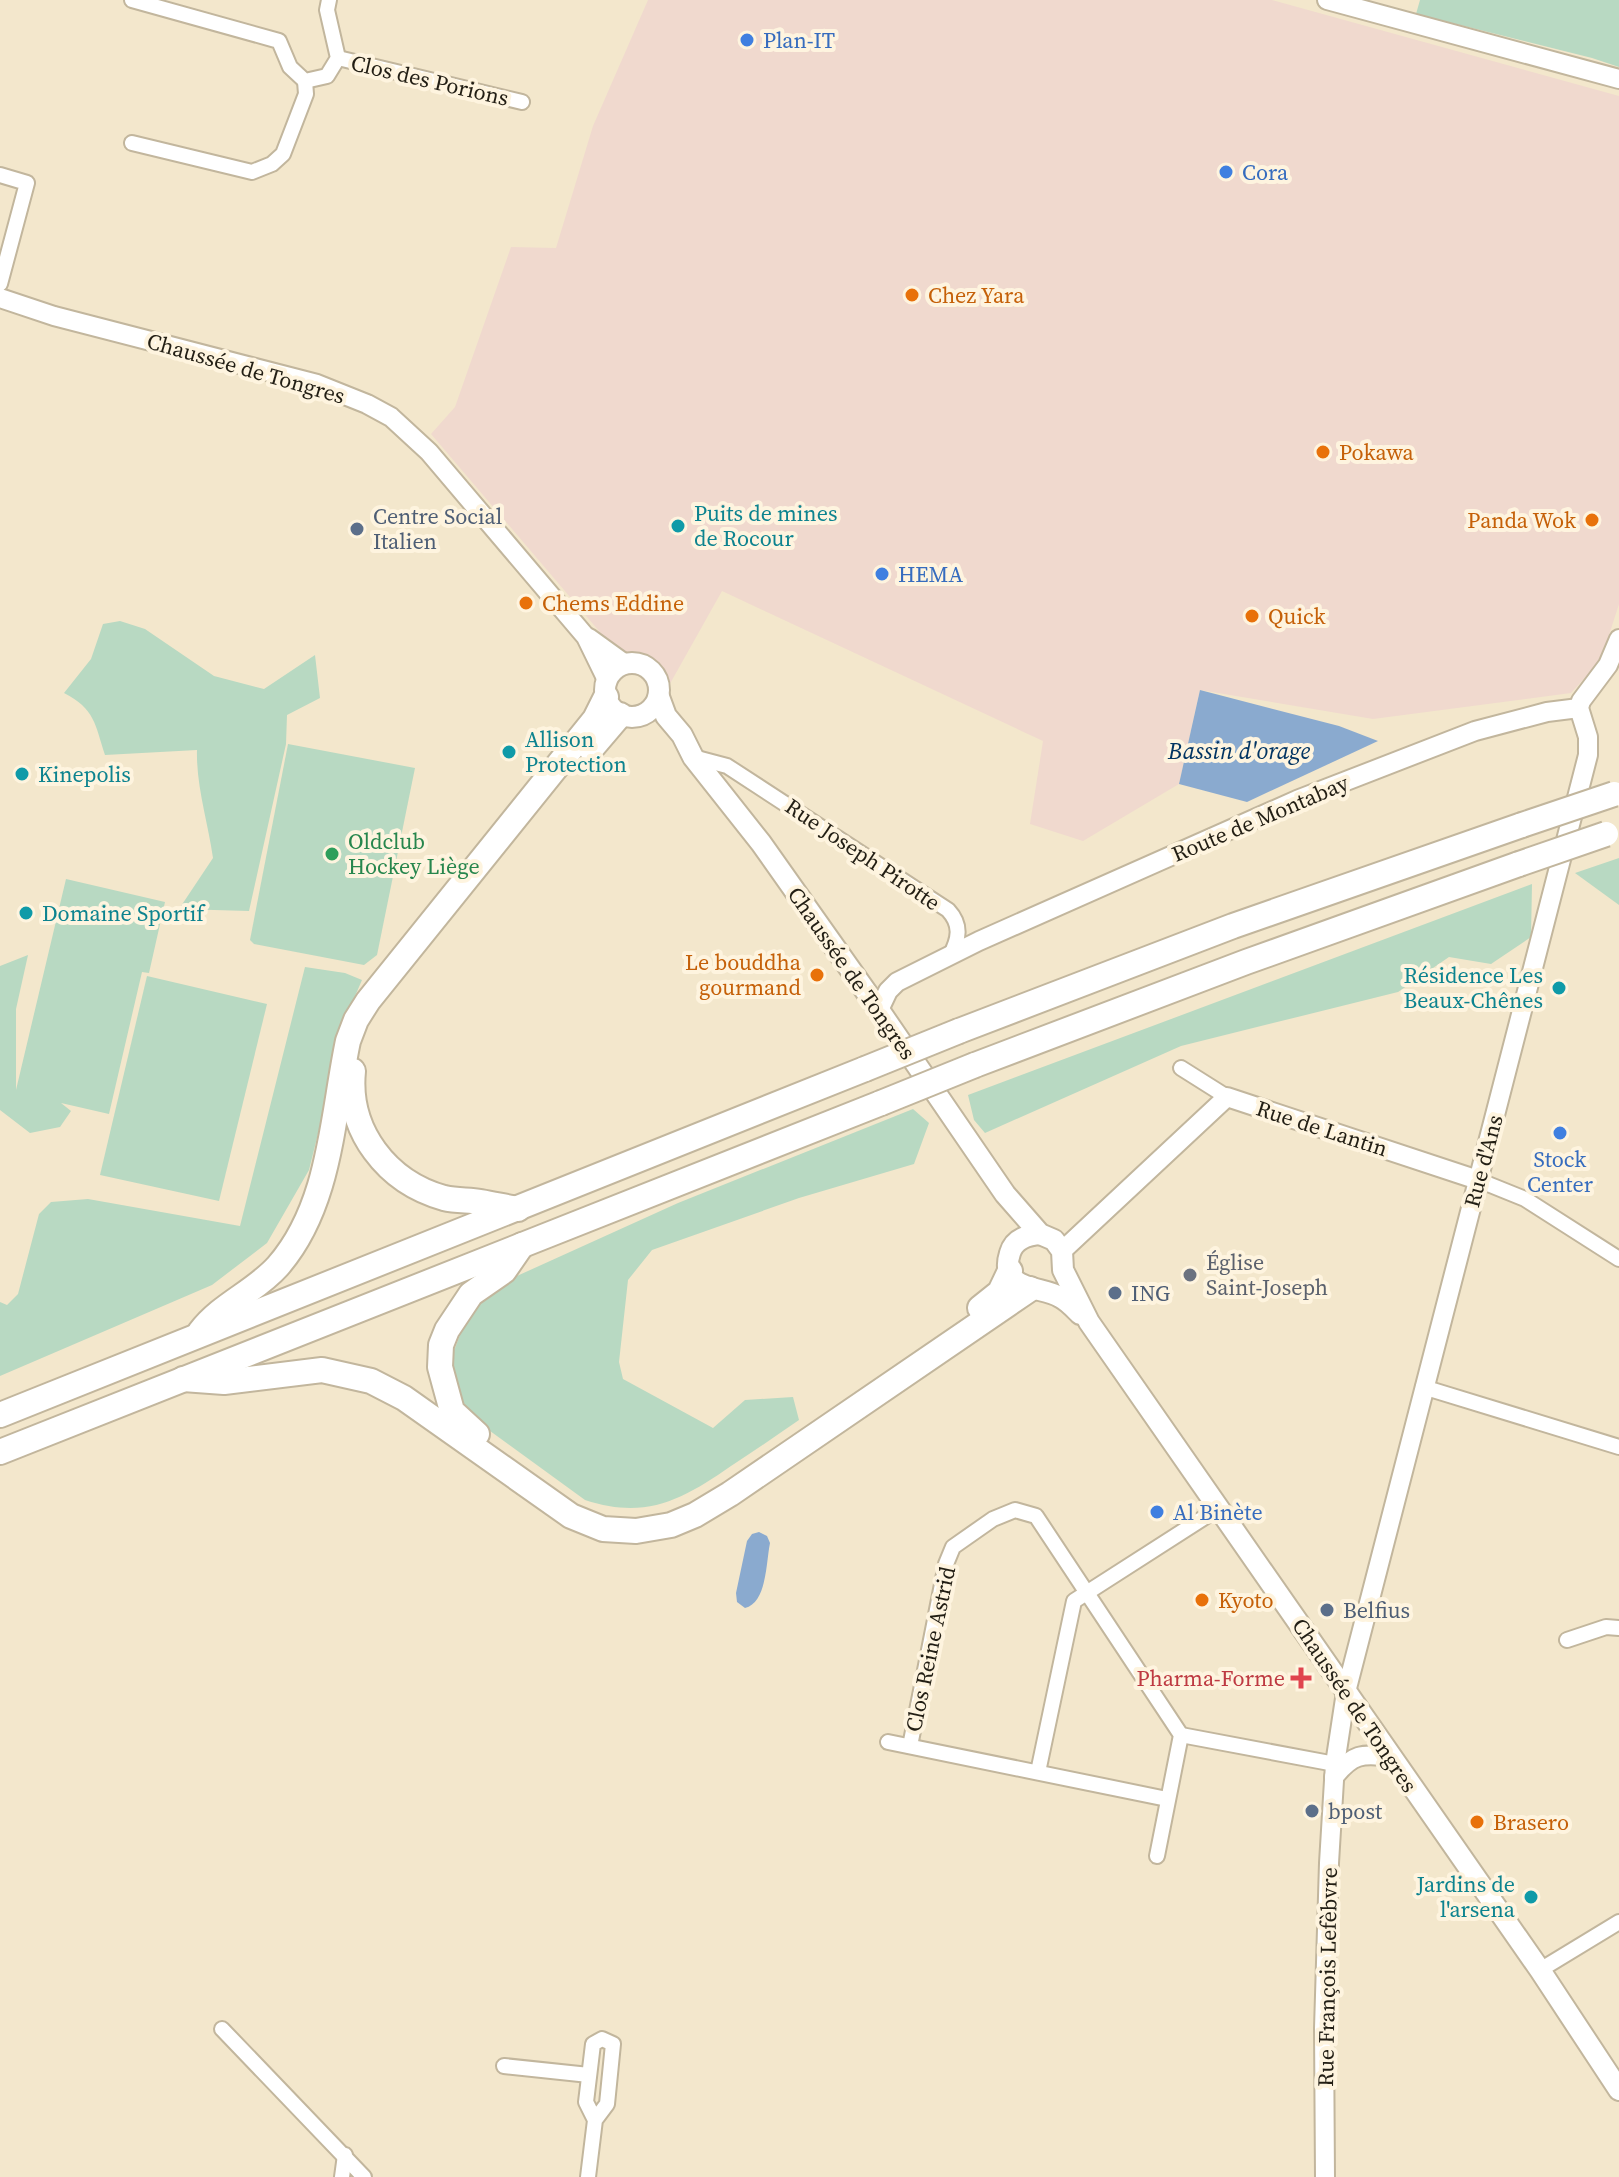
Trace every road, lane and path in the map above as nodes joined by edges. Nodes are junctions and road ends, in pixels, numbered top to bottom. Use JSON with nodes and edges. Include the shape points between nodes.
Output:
{"nodes":[{"id":1,"x":132,"y":0,"type":"edge"},
{"id":2,"x":329,"y":0,"type":"edge"},
{"id":3,"x":1327,"y":0,"type":"edge"},
{"id":4,"x":338,"y":58,"type":"junction"},
{"id":5,"x":1619,"y":79,"type":"edge"},
{"id":6,"x":305,"y":81,"type":"junction"},
{"id":7,"x":522,"y":102,"type":"dead end"},
{"id":8,"x":132,"y":143,"type":"dead end"},
{"id":9,"x":0,"y":175,"type":"edge"},
{"id":10,"x":0,"y":284,"type":"edge"},
{"id":11,"x":0,"y":298,"type":"edge"},
{"id":12,"x":586,"y":637,"type":"junction"},
{"id":13,"x":1619,"y":639,"type":"edge"},
{"id":14,"x":625,"y":664,"type":"junction"},
{"id":15,"x":659,"y":697,"type":"junction"},
{"id":16,"x":617,"y":702,"type":"junction"},
{"id":17,"x":1579,"y":708,"type":"junction"},
{"id":18,"x":693,"y":757,"type":"junction"},
{"id":19,"x":1616,"y":793,"type":"edge"},
{"id":20,"x":1612,"y":832,"type":"edge"},
{"id":21,"x":950,"y":956,"type":"junction"},
{"id":22,"x":879,"y":1010,"type":"junction"},
{"id":23,"x":1181,"y":1068,"type":"dead end"},
{"id":24,"x":1227,"y":1097,"type":"junction"},
{"id":25,"x":1478,"y":1180,"type":"junction"},
{"id":26,"x":1005,"y":1194,"type":"junction"},
{"id":27,"x":518,"y":1209,"type":"junction"},
{"id":28,"x":1040,"y":1234,"type":"junction"},
{"id":29,"x":1018,"y":1241,"type":"junction"},
{"id":30,"x":522,"y":1245,"type":"junction"},
{"id":31,"x":1619,"y":1259,"type":"edge"},
{"id":32,"x":1063,"y":1261,"type":"junction"},
{"id":33,"x":1010,"y":1271,"type":"junction"},
{"id":34,"x":1033,"y":1290,"type":"junction"},
{"id":35,"x":1089,"y":1322,"type":"junction"},
{"id":36,"x":195,"y":1338,"type":"junction"},
{"id":37,"x":183,"y":1379,"type":"junction"},
{"id":38,"x":1423,"y":1387,"type":"junction"},
{"id":39,"x":0,"y":1415,"type":"edge"},
{"id":40,"x":1619,"y":1447,"type":"edge"},
{"id":41,"x":0,"y":1452,"type":"edge"},
{"id":42,"x":1219,"y":1508,"type":"junction"},
{"id":43,"x":1087,"y":1592,"type":"junction"},
{"id":44,"x":1619,"y":1628,"type":"edge"},
{"id":45,"x":1567,"y":1640,"type":"dead end"},
{"id":46,"x":1319,"y":1653,"type":"junction"},
{"id":47,"x":1355,"y":1653,"type":"junction"},
{"id":48,"x":1346,"y":1692,"type":"junction"},
{"id":49,"x":1181,"y":1735,"type":"junction"},
{"id":50,"x":888,"y":1742,"type":"dead end"},
{"id":51,"x":910,"y":1746,"type":"junction"},
{"id":52,"x":1391,"y":1757,"type":"junction"},
{"id":53,"x":1334,"y":1770,"type":"junction"},
{"id":54,"x":1038,"y":1772,"type":"junction"},
{"id":55,"x":1167,"y":1799,"type":"junction"},
{"id":56,"x":1157,"y":1856,"type":"dead end"},
{"id":57,"x":1619,"y":1922,"type":"edge"},
{"id":58,"x":1540,"y":1970,"type":"junction"},
{"id":59,"x":222,"y":2029,"type":"dead end"},
{"id":60,"x":504,"y":2066,"type":"dead end"},
{"id":61,"x":589,"y":2075,"type":"junction"},
{"id":62,"x":1619,"y":2090,"type":"edge"},
{"id":63,"x":595,"y":2120,"type":"junction"},
{"id":64,"x":345,"y":2155,"type":"junction"},
{"id":65,"x":342,"y":2177,"type":"edge"},
{"id":66,"x":364,"y":2177,"type":"edge"},
{"id":67,"x":588,"y":2177,"type":"edge"},
{"id":68,"x":1325,"y":2177,"type":"edge"}],
"edges":[{"from":1,"to":6,"type":"street","via":[[279,41],[290,67]]},
{"from":2,"to":4,"type":"street"},
{"from":3,"to":5,"type":"main road"},
{"from":4,"to":6,"type":"street","via":[[327,76]]},
{"from":4,"to":7,"type":"street","name":"Clos des Porions"},
{"from":6,"to":8,"type":"street","via":[[306,94],[283,154],[252,172]]},
{"from":9,"to":10,"type":"street","via":[[27,183]]},
{"from":11,"to":12,"type":"main road","name":"Chaussée de Tongres","via":[[317,384],[379,410],[429,452]]},
{"from":12,"to":14,"type":"main road","name":"Chaussée de Tongres"},
{"from":12,"to":16,"type":"main road","name":"Chaussée de Tongres"},
{"from":13,"to":17,"type":"main road"},
{"from":14,"to":15,"type":"main road","via":[[645,665],[654,673]]},
{"from":14,"to":16,"type":"main road","via":[[616,668]]},
{"from":15,"to":16,"type":"main road","via":[[651,710]]},
{"from":15,"to":18,"type":"main road","name":"Chaussée de Tongres"},
{"from":16,"to":18,"type":"main road","name":"Chaussée de Tongres"},
{"from":16,"to":27,"type":"highway","via":[[378,1004],[354,1061],[358,1124],[383,1162],[440,1197]]},
{"from":16,"to":36,"type":"highway","via":[[595,719],[368,1001],[348,1041],[309,1219],[277,1267],[212,1315]]},
{"from":17,"to":21,"type":"main road","name":"Route de Montabay","via":[[1497,724],[1445,742],[1240,825]]},
{"from":17,"to":25,"type":"main road","name":"Rue d'Ans","via":[[1588,755]]},
{"from":18,"to":21,"type":"street","name":"Rue Joseph Pirotte","via":[[727,766],[948,910],[958,927]]},
{"from":18,"to":22,"type":"main road","name":"Chaussée de Tongres"},
{"from":19,"to":27,"type":"highway","bridge":true,"via":[[1233,926]]},
{"from":20,"to":30,"type":"highway","bridge":true,"via":[[1246,962]]},
{"from":21,"to":22,"type":"main road","via":[[897,982]]},
{"from":22,"to":26,"type":"main road","name":"Chaussée de Tongres"},
{"from":23,"to":24,"type":"street"},
{"from":24,"to":25,"type":"main road","name":"Rue de Lantin"},
{"from":24,"to":32,"type":"main road","name":"Rue de Lantin"},
{"from":25,"to":31,"type":"street","name":"Rue de Lantin","via":[[1525,1199]]},
{"from":25,"to":38,"type":"main road","name":"Rue d'Ans"},
{"from":26,"to":28,"type":"main road","name":"Chaussée de Tongres"},
{"from":26,"to":29,"type":"main road","name":"Chaussée de Tongres"},
{"from":27,"to":36,"type":"highway"},
{"from":28,"to":29,"type":"main road"},
{"from":28,"to":32,"type":"main road","name":"Chaussée de Tongres","via":[[1054,1240]]},
{"from":29,"to":33,"type":"main road","via":[[1010,1253]]},
{"from":30,"to":33,"type":"highway","via":[[504,1271],[471,1294],[447,1330],[440,1367],[452,1411],[466,1427],[577,1505],[605,1515],[636,1517],[709,1493],[984,1306],[1000,1292]]},
{"from":30,"to":37,"type":"highway"},
{"from":32,"to":34,"type":"main road","via":[[1052,1285]]},
{"from":32,"to":35,"type":"main road","name":"Chaussée de Tongres"},
{"from":33,"to":34,"type":"main road","name":"Chaussée de Tongres","via":[[1017,1282]]},
{"from":34,"to":35,"type":"main road","name":"Chaussée de Tongres","via":[[1058,1296]]},
{"from":34,"to":37,"type":"highway","via":[[730,1494],[671,1525],[636,1531],[603,1529],[571,1516],[404,1398],[371,1381],[322,1370],[224,1382]]},
{"from":35,"to":42,"type":"main road","name":"Chaussée de Tongres"},
{"from":36,"to":39,"type":"highway"},
{"from":37,"to":41,"type":"highway"},
{"from":38,"to":40,"type":"street"},
{"from":38,"to":47,"type":"main road","name":"Rue d'Ans"},
{"from":42,"to":43,"type":"street"},
{"from":42,"to":46,"type":"main road","name":"Chaussée de Tongres"},
{"from":43,"to":49,"type":"street","name":"Clos Reine Astrid"},
{"from":43,"to":51,"type":"street","name":"Clos Reine Astrid","via":[[1036,1516],[1015,1510],[953,1547]]},
{"from":43,"to":54,"type":"street","via":[[1074,1601]]},
{"from":44,"to":45,"type":"street"},
{"from":46,"to":47,"type":"main road"},
{"from":46,"to":48,"type":"main road","name":"Chaussée de Tongres"},
{"from":47,"to":48,"type":"main road","name":"Rue d'Ans"},
{"from":48,"to":52,"type":"main road","name":"Chaussée de Tongres"},
{"from":48,"to":53,"type":"main road","name":"Rue François Lefèbvre"},
{"from":49,"to":53,"type":"street"},
{"from":49,"to":55,"type":"street"},
{"from":50,"to":51,"type":"street","name":"Clos Reine Astrid"},
{"from":51,"to":54,"type":"street","name":"Clos Reine Astrid"},
{"from":52,"to":53,"type":"main road","via":[[1359,1755]]},
{"from":52,"to":58,"type":"main road","name":"Chaussée de Tongres"},
{"from":53,"to":68,"type":"main road","name":"Rue François Lefèbvre","via":[[1324,2028]]},
{"from":54,"to":55,"type":"street","name":"Clos Reine Astrid"},
{"from":55,"to":56,"type":"street"},
{"from":57,"to":58,"type":"street"},
{"from":58,"to":62,"type":"main road","name":"Chaussée de Tongres"},
{"from":59,"to":64,"type":"street"},
{"from":60,"to":61,"type":"street"},
{"from":61,"to":63,"type":"street","via":[[586,2102]]},
{"from":61,"to":63,"type":"street","via":[[593,2044],[602,2039],[613,2044],[607,2104]]},
{"from":63,"to":67,"type":"street"},
{"from":64,"to":65,"type":"street"},
{"from":64,"to":66,"type":"street"}]}
